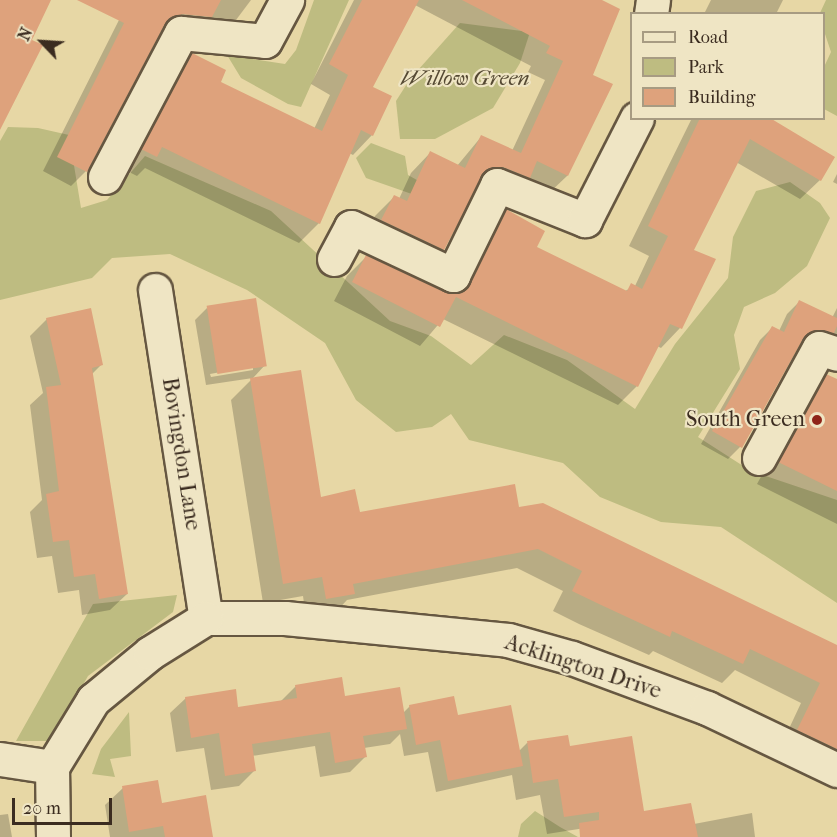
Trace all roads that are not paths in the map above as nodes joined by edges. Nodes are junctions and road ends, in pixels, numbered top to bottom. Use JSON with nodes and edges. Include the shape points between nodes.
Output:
{"nodes":[{"id":1,"x":287,"y":0,"type":"edge"},
{"id":2,"x":636,"y":120,"type":"edge"},
{"id":3,"x":105,"y":177,"type":"dead end"},
{"id":4,"x":334,"y":260,"type":"dead end"},
{"id":5,"x":155,"y":290,"type":"dead end"},
{"id":6,"x":837,"y":354,"type":"edge"},
{"id":7,"x":759,"y":458,"type":"dead end"},
{"id":8,"x":206,"y":618,"type":"junction"},
{"id":9,"x":0,"y":759,"type":"edge"},
{"id":10,"x":52,"y":767,"type":"junction"},
{"id":11,"x":837,"y":770,"type":"edge"},
{"id":12,"x":54,"y":837,"type":"edge"}],
"edges":[{"from":1,"to":3,"type":"street","via":[[265,41],[181,33]]},
{"from":2,"to":4,"type":"street","via":[[585,220],[497,185],[453,275],[351,227]]},
{"from":5,"to":8,"type":"street","name":"Bovingdon Lane"},
{"from":6,"to":7,"type":"street","via":[[819,348]]},
{"from":8,"to":10,"type":"street","via":[[150,653],[93,700]]},
{"from":8,"to":11,"type":"street","name":"Acklington Drive","via":[[285,618],[508,640],[572,658],[707,708]]},
{"from":9,"to":10,"type":"street"},
{"from":10,"to":12,"type":"street"}]}
